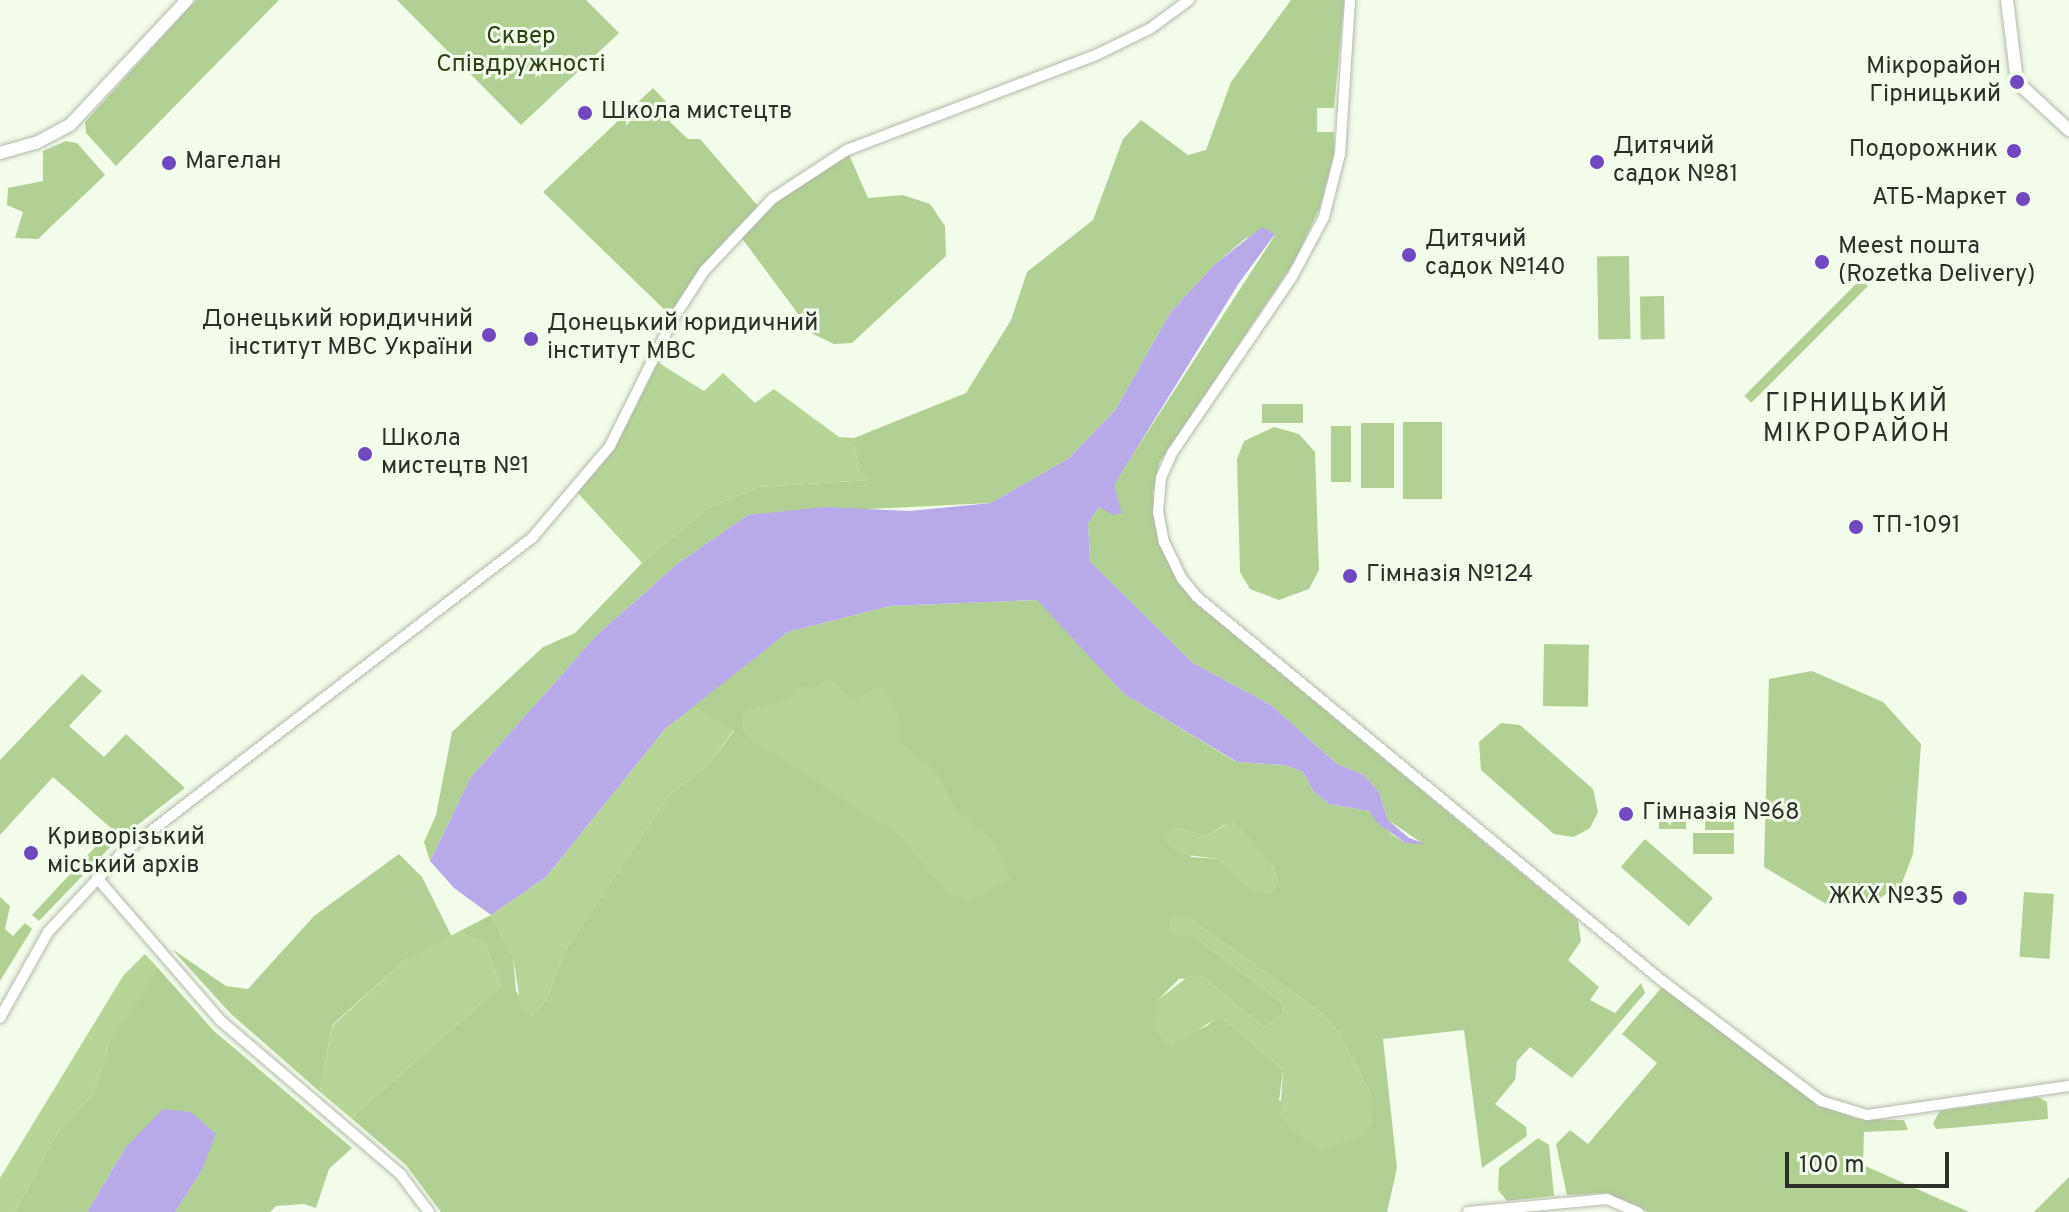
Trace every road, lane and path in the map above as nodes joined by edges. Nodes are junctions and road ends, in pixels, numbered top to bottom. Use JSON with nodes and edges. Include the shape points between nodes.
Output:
{"nodes":[{"id":1,"x":187,"y":0,"type":"edge"},
{"id":2,"x":1189,"y":0,"type":"edge"},
{"id":3,"x":1350,"y":0,"type":"edge"},
{"id":4,"x":2007,"y":0,"type":"edge"},
{"id":5,"x":2069,"y":130,"type":"edge"},
{"id":6,"x":0,"y":153,"type":"edge"},
{"id":7,"x":97,"y":878,"type":"junction"},
{"id":8,"x":0,"y":1018,"type":"edge"},
{"id":9,"x":2069,"y":1086,"type":"edge"},
{"id":10,"x":429,"y":1212,"type":"edge"},
{"id":11,"x":1468,"y":1212,"type":"edge"},
{"id":12,"x":1638,"y":1212,"type":"edge"}],
"edges":[{"from":1,"to":6,"type":"street","via":[[70,125],[36,143]]},
{"from":2,"to":7,"type":"street","via":[[1151,28],[1096,55],[847,150],[772,199],[704,271],[673,319],[610,446],[532,538],[246,756]]},
{"from":3,"to":9,"type":"street","via":[[1340,154],[1324,217],[1292,277],[1172,453],[1161,478],[1158,512],[1164,542],[1182,579],[1197,597],[1661,980],[1821,1101],[1867,1115]]},
{"from":4,"to":5,"type":"street","via":[[2017,82]]},
{"from":7,"to":8,"type":"street","via":[[48,932]]},
{"from":7,"to":10,"type":"street","via":[[221,1021],[401,1175]]},
{"from":11,"to":12,"type":"street","via":[[1607,1199]]}]}
